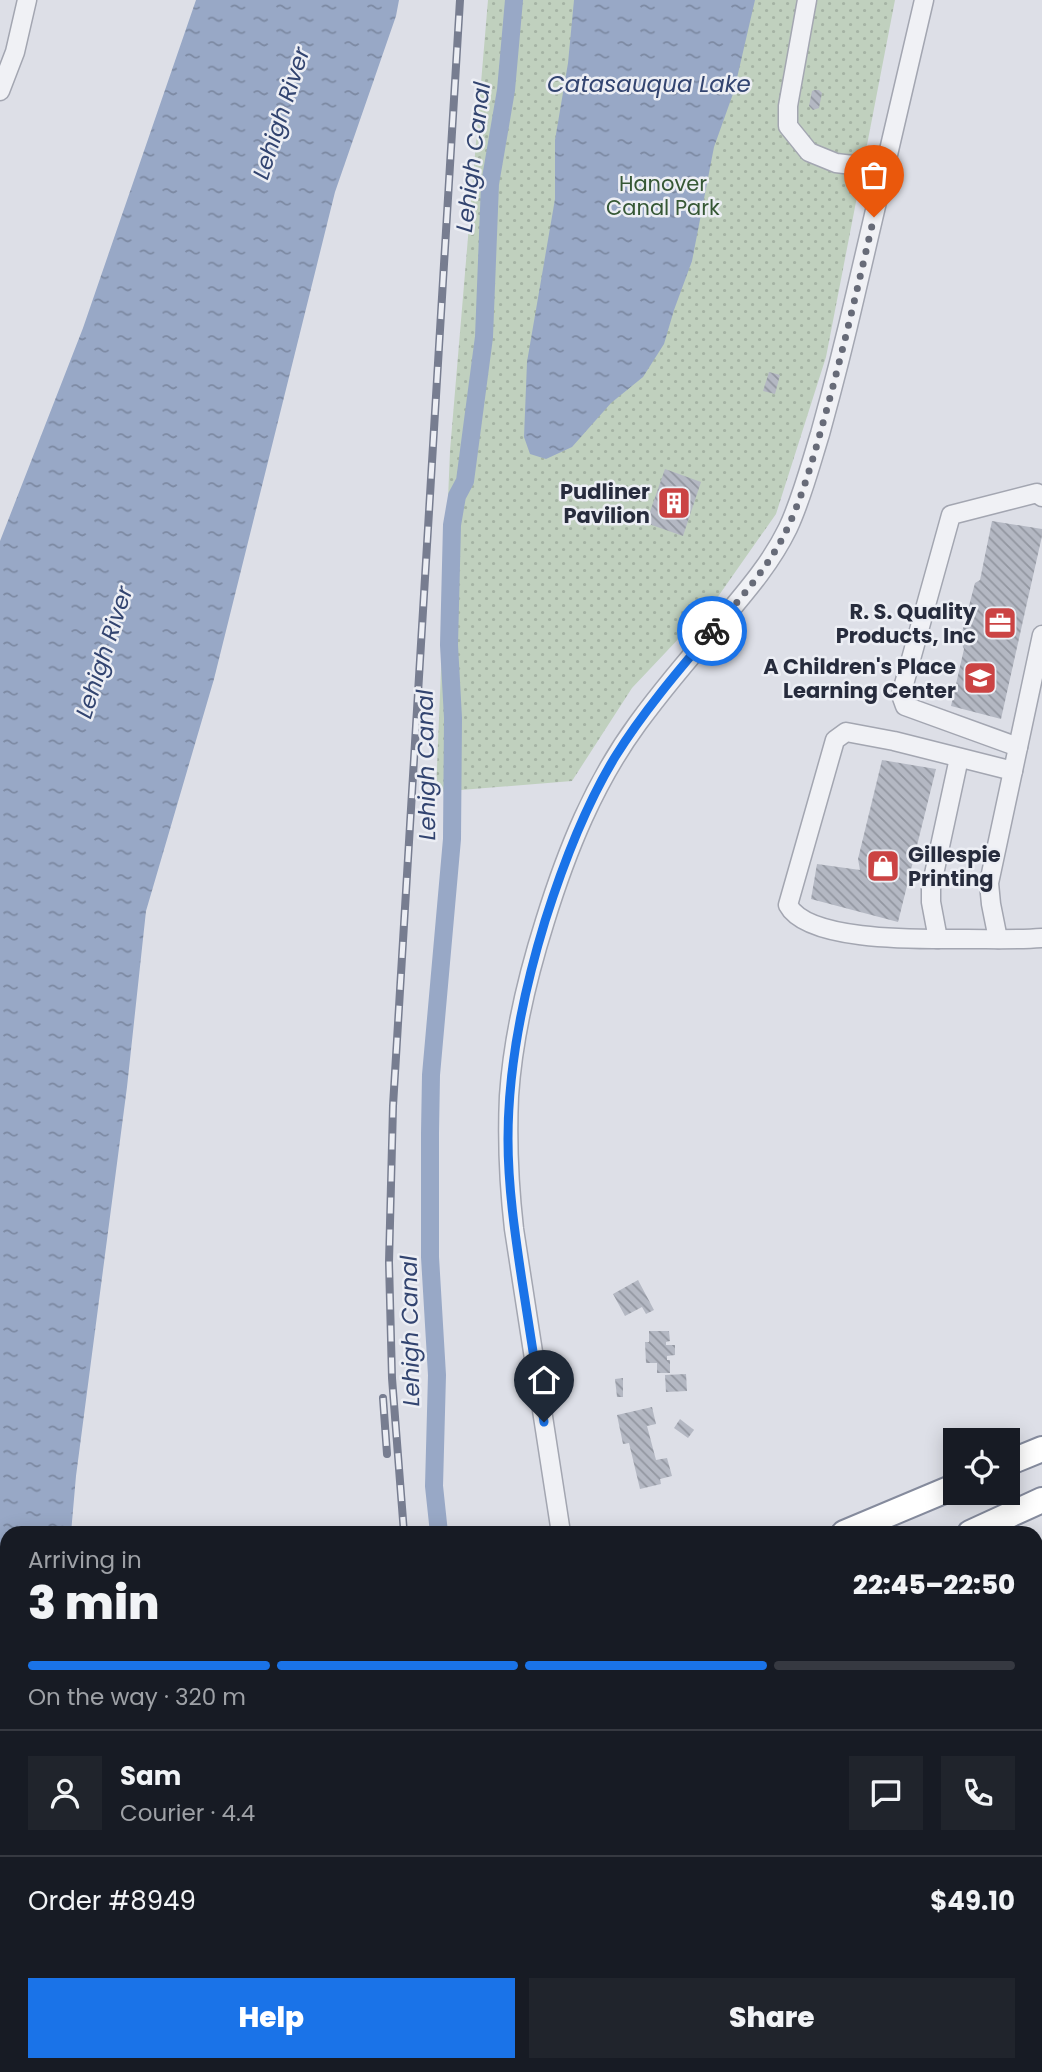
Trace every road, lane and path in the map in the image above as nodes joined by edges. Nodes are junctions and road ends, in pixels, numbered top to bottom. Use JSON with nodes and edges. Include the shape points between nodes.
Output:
{"nodes":[{"id":1,"x":27,"y":0,"type":"edge"},
{"id":2,"x":807,"y":0,"type":"edge"},
{"id":3,"x":924,"y":0,"type":"edge"},
{"id":4,"x":0,"y":91,"type":"edge"},
{"id":5,"x":885,"y":169,"type":"junction"},
{"id":6,"x":1042,"y":497,"type":"edge"},
{"id":7,"x":1042,"y":635,"type":"edge"},
{"id":8,"x":1018,"y":747,"type":"junction"},
{"id":9,"x":959,"y":758,"type":"junction"},
{"id":10,"x":1013,"y":771,"type":"junction"},
{"id":11,"x":1042,"y":938,"type":"edge"},
{"id":12,"x":938,"y":939,"type":"junction"},
{"id":13,"x":998,"y":939,"type":"junction"},
{"id":14,"x":1042,"y":1449,"type":"edge"},
{"id":15,"x":1020,"y":1458,"type":"edge"},
{"id":16,"x":943,"y":1491,"type":"edge"},
{"id":17,"x":1042,"y":1500,"type":"edge"},
{"id":18,"x":560,"y":1526,"type":"edge"},
{"id":19,"x":861,"y":1526,"type":"edge"},
{"id":20,"x":985,"y":1526,"type":"edge"}],
"edges":[{"from":1,"to":4,"type":"street"},
{"from":2,"to":5,"type":"street","via":[[788,126],[809,152],[836,163]]},
{"from":3,"to":5,"type":"street"},
{"from":5,"to":18,"type":"street","via":[[841,361],[804,489],[787,529],[753,584],[638,723],[597,789],[560,873],[534,955],[509,1096],[509,1185]]},
{"from":6,"to":8,"type":"street","via":[[1037,493],[951,515],[901,695],[905,706]]},
{"from":7,"to":8,"type":"street"},
{"from":8,"to":10,"type":"street"},
{"from":9,"to":10,"type":"street"},
{"from":9,"to":12,"type":"street","via":[[931,888]]},
{"from":9,"to":12,"type":"street","via":[[846,732],[835,740],[788,905],[805,921],[825,928],[861,936]]},
{"from":10,"to":13,"type":"street","via":[[989,883]]},
{"from":11,"to":13,"type":"street"},
{"from":12,"to":13,"type":"street"},
{"from":14,"to":15,"type":"highway"},
{"from":16,"to":19,"type":"highway"},
{"from":17,"to":20,"type":"highway"}]}
